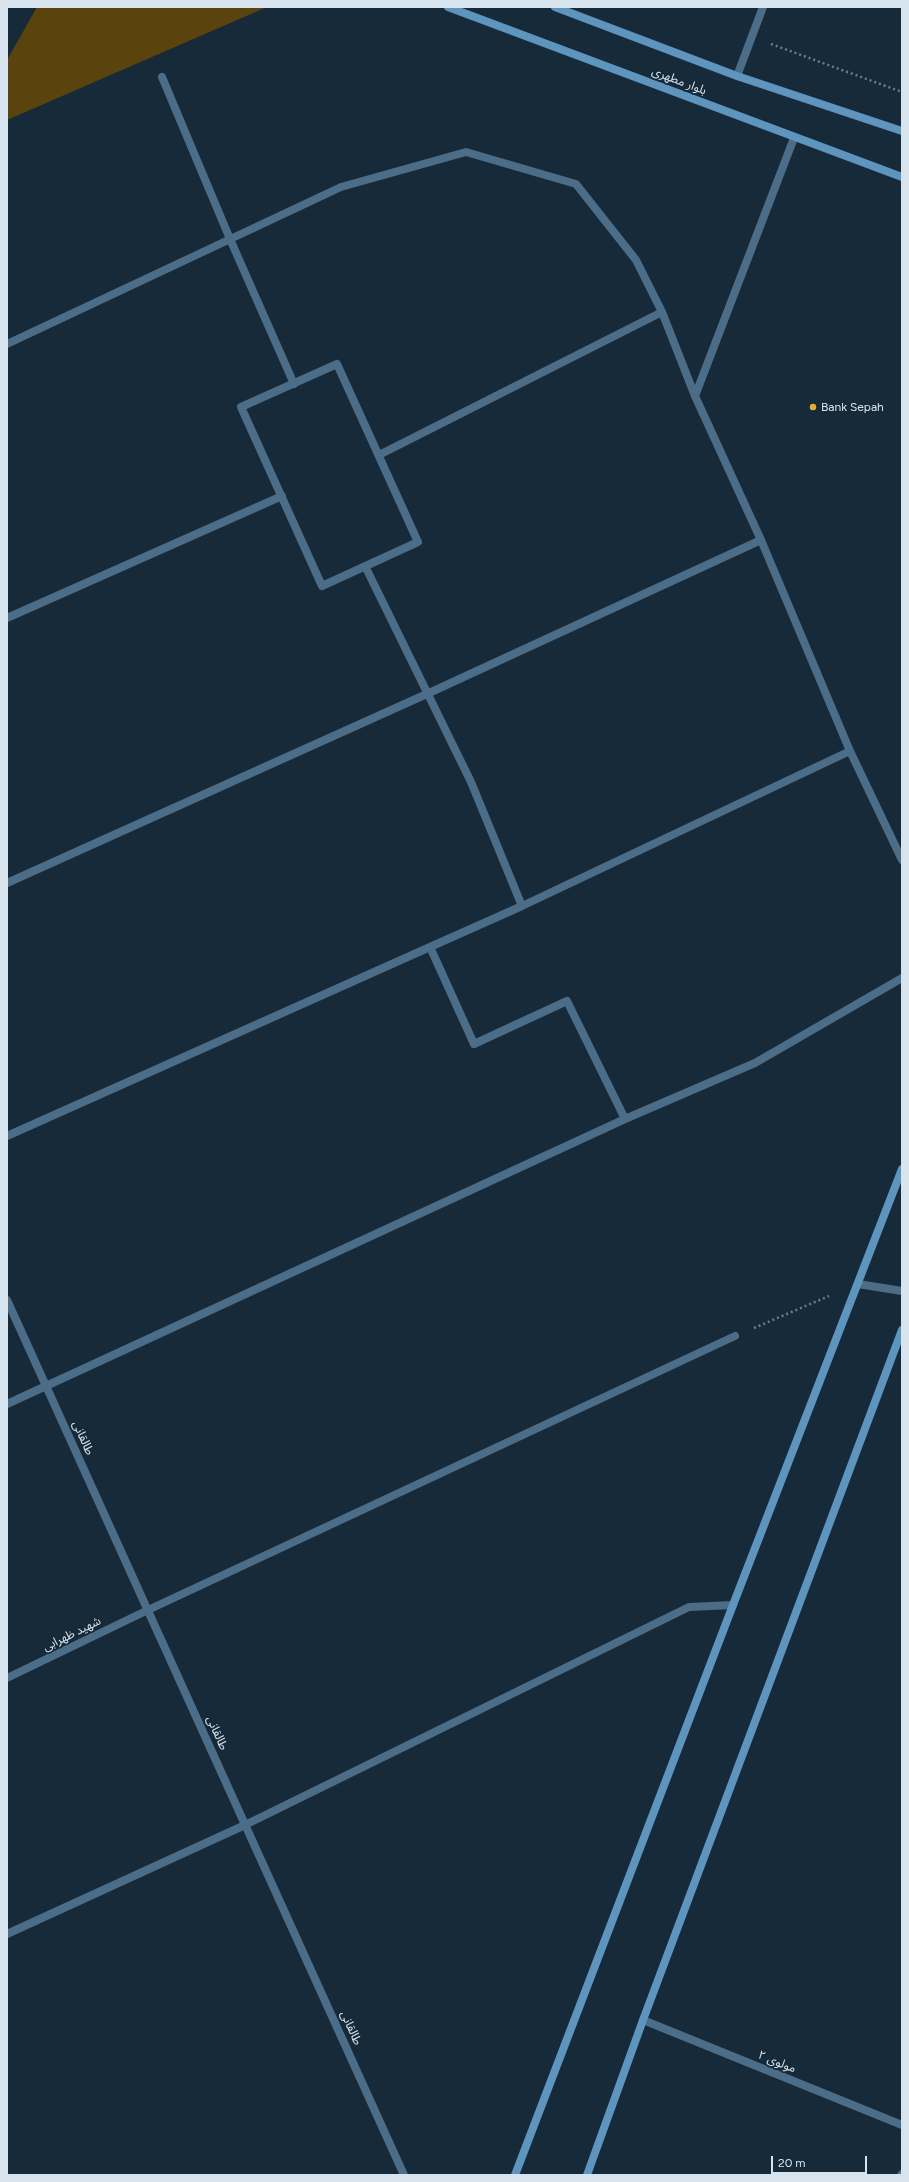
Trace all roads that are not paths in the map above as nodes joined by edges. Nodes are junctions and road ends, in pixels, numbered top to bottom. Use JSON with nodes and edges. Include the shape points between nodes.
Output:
{"nodes":[{"id":1,"x":448,"y":7,"type":"edge"},
{"id":2,"x":555,"y":7,"type":"edge"},
{"id":3,"x":763,"y":7,"type":"edge"},
{"id":4,"x":737,"y":76,"type":"junction"},
{"id":5,"x":162,"y":78,"type":"dead end"},
{"id":6,"x":902,"y":131,"type":"edge"},
{"id":7,"x":794,"y":138,"type":"junction"},
{"id":8,"x":902,"y":177,"type":"edge"},
{"id":9,"x":230,"y":239,"type":"junction"},
{"id":10,"x":662,"y":312,"type":"junction"},
{"id":11,"x":7,"y":344,"type":"edge"},
{"id":12,"x":294,"y":384,"type":"junction"},
{"id":13,"x":695,"y":396,"type":"junction"},
{"id":14,"x":379,"y":455,"type":"junction"},
{"id":15,"x":282,"y":496,"type":"junction"},
{"id":16,"x":761,"y":540,"type":"junction"},
{"id":17,"x":365,"y":566,"type":"junction"},
{"id":18,"x":7,"y":618,"type":"edge"},
{"id":19,"x":429,"y":694,"type":"junction"},
{"id":20,"x":850,"y":751,"type":"junction"},
{"id":21,"x":902,"y":860,"type":"edge"},
{"id":22,"x":7,"y":884,"type":"edge"},
{"id":23,"x":522,"y":906,"type":"junction"},
{"id":24,"x":430,"y":947,"type":"junction"},
{"id":25,"x":902,"y":978,"type":"edge"},
{"id":26,"x":625,"y":1119,"type":"junction"},
{"id":27,"x":7,"y":1136,"type":"edge"},
{"id":28,"x":902,"y":1169,"type":"edge"},
{"id":29,"x":858,"y":1284,"type":"junction"},
{"id":30,"x":902,"y":1291,"type":"edge"},
{"id":31,"x":7,"y":1300,"type":"edge"},
{"id":32,"x":902,"y":1330,"type":"edge"},
{"id":33,"x":735,"y":1336,"type":"road end"},
{"id":34,"x":46,"y":1386,"type":"junction"},
{"id":35,"x":7,"y":1404,"type":"edge"},
{"id":36,"x":732,"y":1605,"type":"junction"},
{"id":37,"x":148,"y":1610,"type":"junction"},
{"id":38,"x":7,"y":1678,"type":"edge"},
{"id":39,"x":245,"y":1824,"type":"junction"},
{"id":40,"x":7,"y":1934,"type":"edge"},
{"id":41,"x":643,"y":2020,"type":"junction"},
{"id":42,"x":902,"y":2125,"type":"edge"},
{"id":43,"x":404,"y":2175,"type":"edge"},
{"id":44,"x":515,"y":2175,"type":"edge"},
{"id":45,"x":587,"y":2175,"type":"edge"}],
"edges":[{"from":1,"to":7,"type":"main road","name":"بلوار مطهری"},
{"from":2,"to":4,"type":"main road","name":"بلوار مطهری"},
{"from":3,"to":4,"type":"street"},
{"from":4,"to":6,"type":"main road","name":"بلوار مطهری"},
{"from":5,"to":9,"type":"street"},
{"from":7,"to":8,"type":"main road","name":"بلوار مطهری"},
{"from":7,"to":13,"type":"street"},
{"from":9,"to":10,"type":"street","via":[[341,187],[466,152],[576,184],[636,260]]},
{"from":9,"to":11,"type":"street"},
{"from":9,"to":12,"type":"street"},
{"from":10,"to":13,"type":"street"},
{"from":10,"to":14,"type":"street"},
{"from":12,"to":14,"type":"street","via":[[337,364]]},
{"from":12,"to":15,"type":"street","via":[[241,408]]},
{"from":13,"to":16,"type":"street"},
{"from":14,"to":17,"type":"street","via":[[418,542]]},
{"from":15,"to":17,"type":"street","via":[[322,586]]},
{"from":15,"to":18,"type":"street"},
{"from":16,"to":19,"type":"street"},
{"from":16,"to":20,"type":"street"},
{"from":17,"to":19,"type":"street"},
{"from":19,"to":22,"type":"street"},
{"from":19,"to":23,"type":"street","via":[[471,782]]},
{"from":20,"to":21,"type":"street"},
{"from":20,"to":23,"type":"street"},
{"from":23,"to":24,"type":"street"},
{"from":24,"to":26,"type":"street","via":[[474,1044],[567,1001]]},
{"from":24,"to":27,"type":"street"},
{"from":25,"to":26,"type":"street","via":[[755,1063]]},
{"from":26,"to":34,"type":"street"},
{"from":28,"to":29,"type":"main road"},
{"from":29,"to":30,"type":"street"},
{"from":29,"to":36,"type":"main road"},
{"from":31,"to":34,"type":"street","name":"طالقانی"},
{"from":32,"to":41,"type":"main road"},
{"from":33,"to":37,"type":"street","name":"شهید ظهرابی"},
{"from":34,"to":35,"type":"street"},
{"from":34,"to":37,"type":"street","name":"طالقانی"},
{"from":36,"to":39,"type":"street","via":[[689,1607]]},
{"from":36,"to":44,"type":"main road"},
{"from":37,"to":38,"type":"street","name":"شهید ظهرابی"},
{"from":37,"to":39,"type":"street","name":"طالقانی"},
{"from":39,"to":40,"type":"street"},
{"from":39,"to":43,"type":"street","name":"طالقانی"},
{"from":41,"to":42,"type":"street","name":"مولوی ۲"},
{"from":41,"to":45,"type":"main road"}]}
